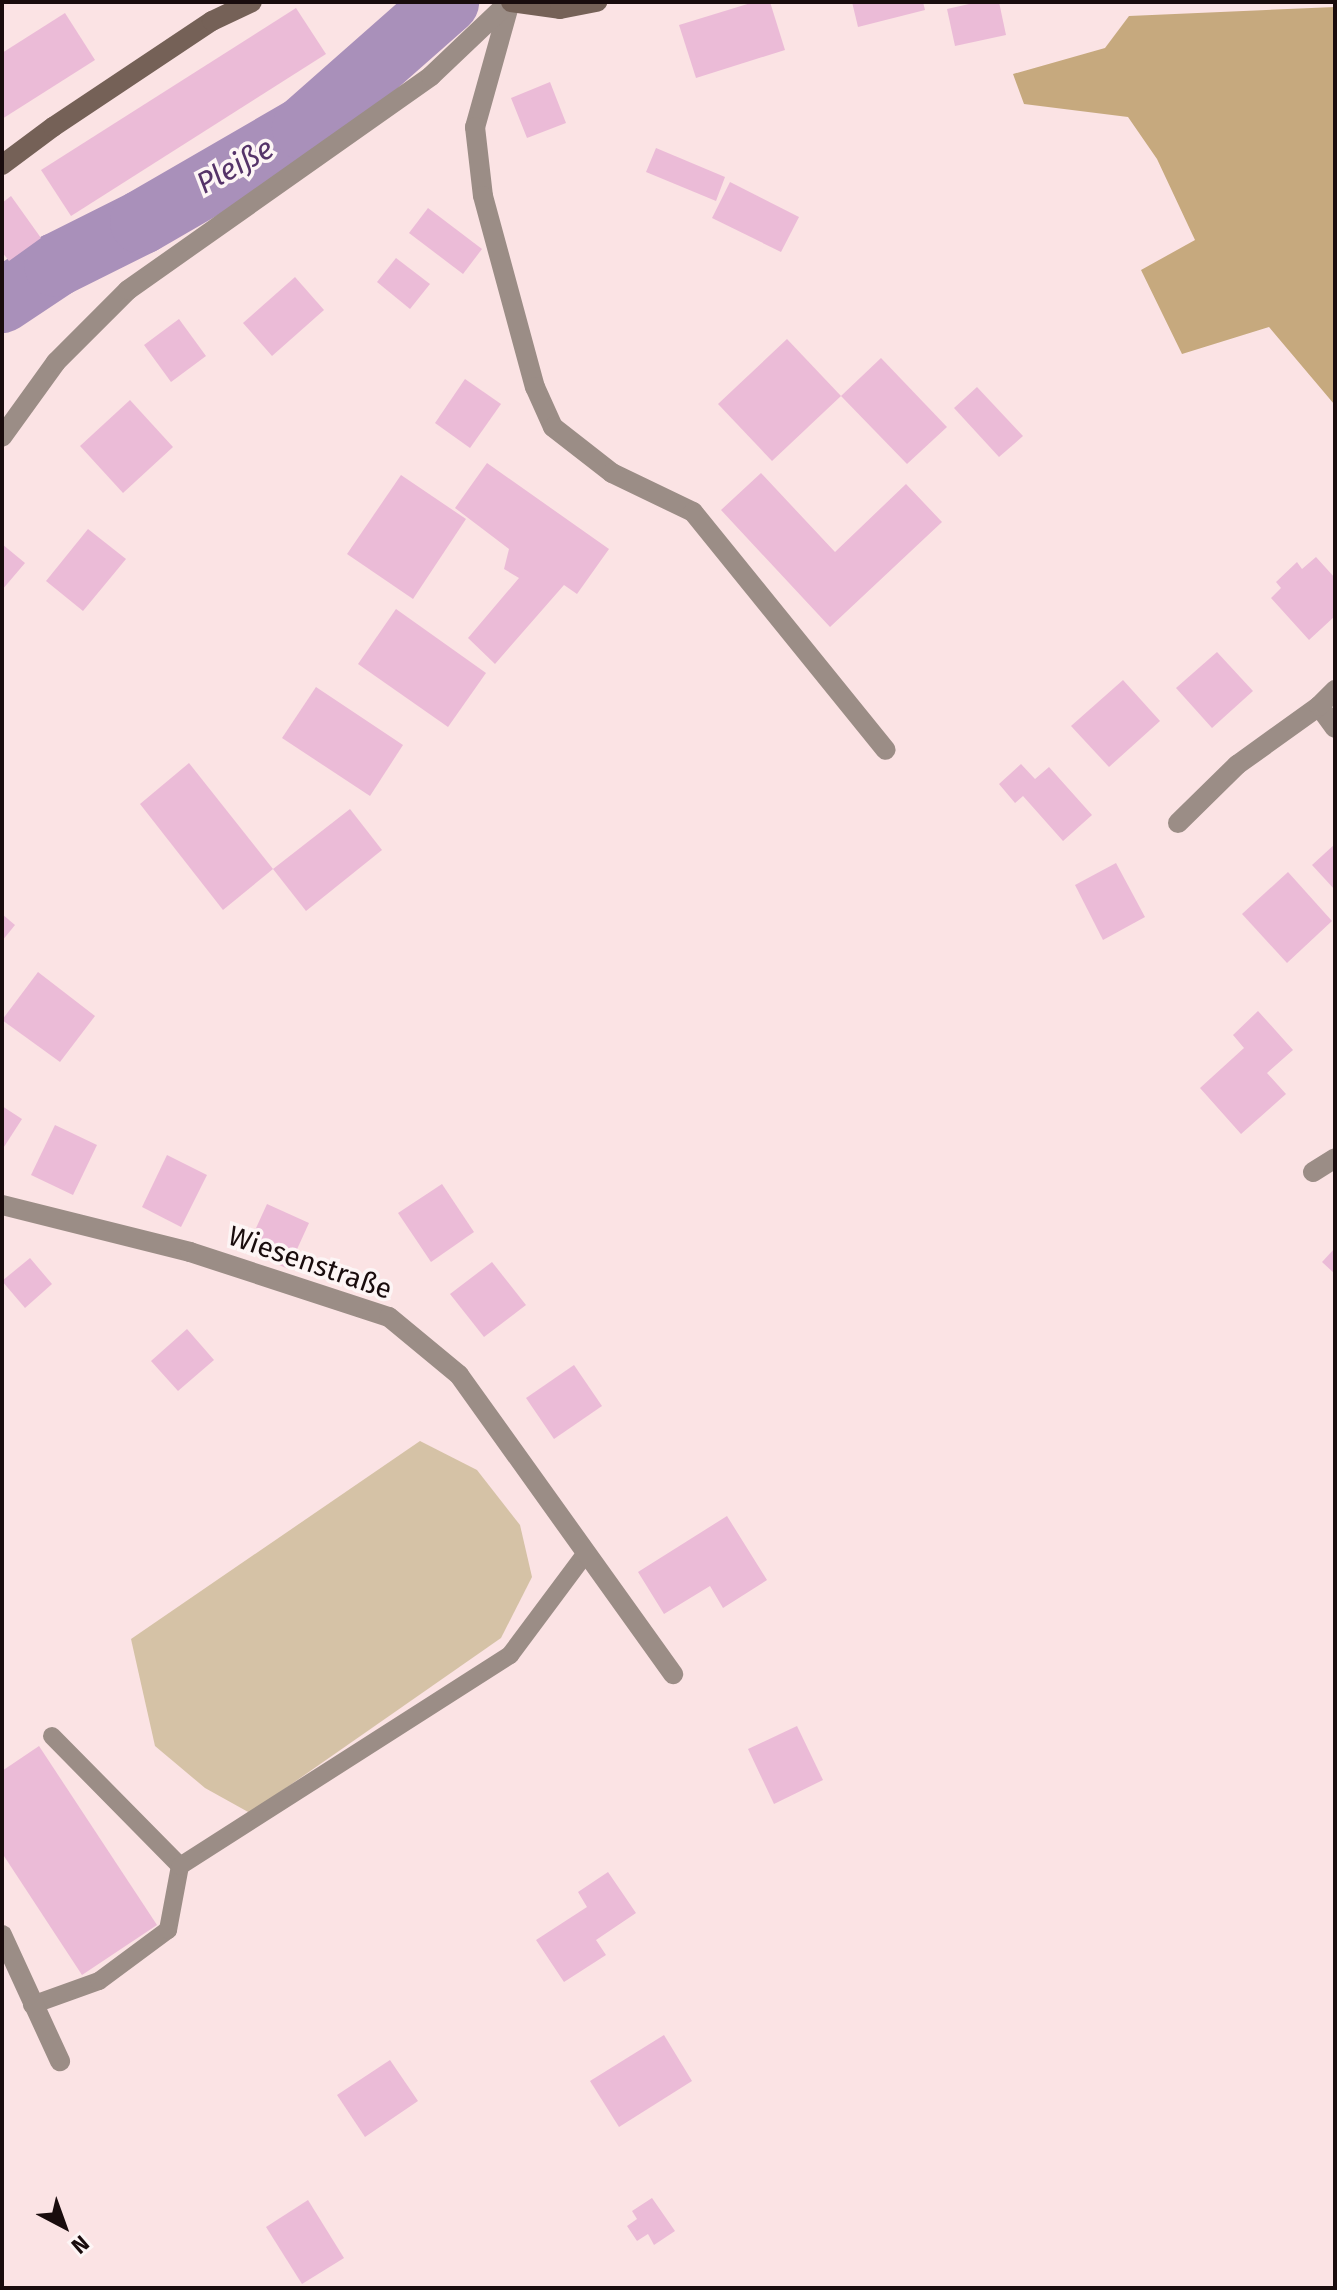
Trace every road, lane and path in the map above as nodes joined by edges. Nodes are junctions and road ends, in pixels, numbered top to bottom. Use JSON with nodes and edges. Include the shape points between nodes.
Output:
{"nodes":[{"id":1,"x":252,"y":2,"type":"edge"},
{"id":2,"x":510,"y":2,"type":"edge"},
{"id":3,"x":597,"y":2,"type":"edge"},
{"id":4,"x":2,"y":165,"type":"edge"},
{"id":5,"x":2,"y":437,"type":"edge"},
{"id":6,"x":1335,"y":690,"type":"edge"},
{"id":7,"x":1319,"y":706,"type":"junction"},
{"id":8,"x":1335,"y":728,"type":"edge"},
{"id":9,"x":886,"y":750,"type":"dead end"},
{"id":10,"x":1178,"y":823,"type":"dead end"},
{"id":11,"x":1335,"y":1158,"type":"edge"},
{"id":12,"x":1313,"y":1172,"type":"dead end"},
{"id":13,"x":2,"y":1205,"type":"edge"},
{"id":14,"x":586,"y":1553,"type":"junction"},
{"id":15,"x":673,"y":1674,"type":"dead end"},
{"id":16,"x":52,"y":1736,"type":"dead end"},
{"id":17,"x":180,"y":1866,"type":"junction"},
{"id":18,"x":2,"y":1935,"type":"edge"},
{"id":19,"x":32,"y":2005,"type":"junction"},
{"id":20,"x":60,"y":2061,"type":"dead end"}],
"edges":[{"from":1,"to":4,"type":"main road","via":[[212,21]]},
{"from":2,"to":3,"type":"main road","via":[[560,9]]},
{"from":2,"to":5,"type":"street","via":[[431,76],[128,290],[56,362]]},
{"from":2,"to":9,"type":"street","via":[[475,127],[483,196],[535,387],[553,427],[612,473],[693,512]]},
{"from":6,"to":7,"type":"street"},
{"from":7,"to":8,"type":"street"},
{"from":7,"to":10,"type":"street","via":[[1237,765]]},
{"from":11,"to":12,"type":"street"},
{"from":13,"to":14,"type":"street","name":"Wiesenstraße","via":[[190,1252],[389,1317],[459,1375]]},
{"from":14,"to":15,"type":"street","name":"Wiesenstraße"},
{"from":14,"to":17,"type":"lane","via":[[510,1655]]},
{"from":16,"to":17,"type":"lane"},
{"from":17,"to":19,"type":"lane","via":[[168,1930],[99,1981]]},
{"from":18,"to":19,"type":"street"},
{"from":19,"to":20,"type":"street"}]}
